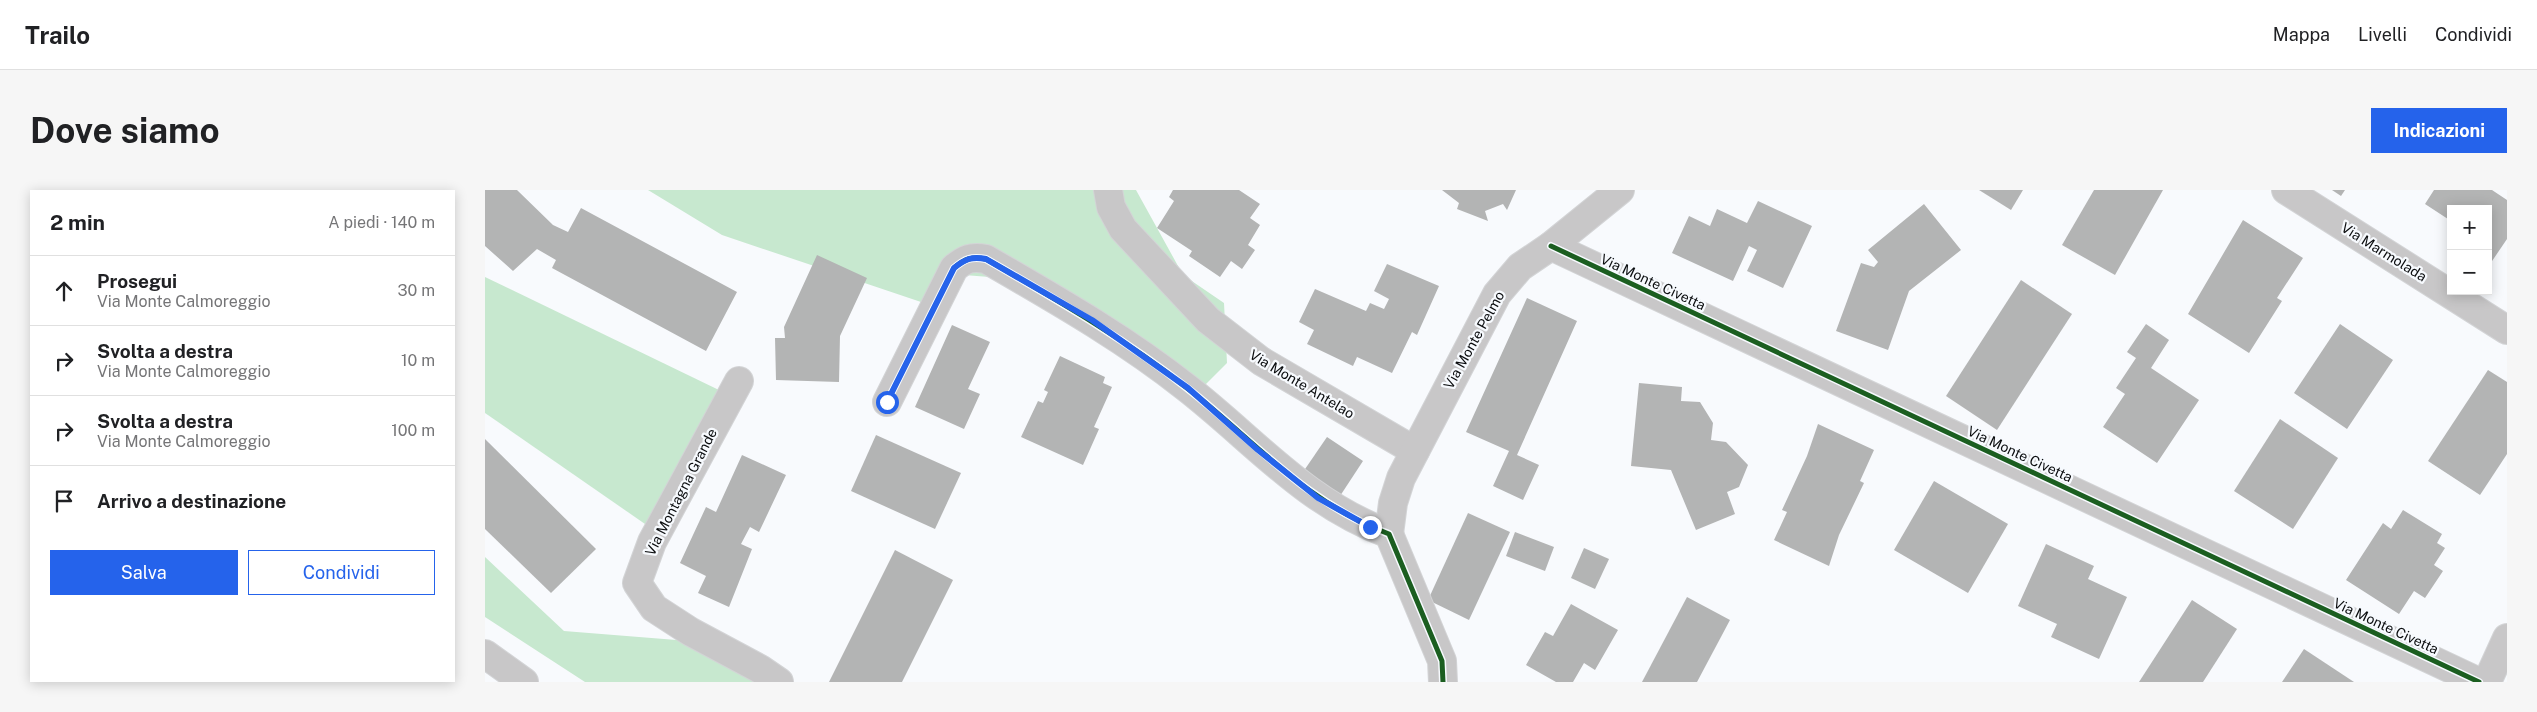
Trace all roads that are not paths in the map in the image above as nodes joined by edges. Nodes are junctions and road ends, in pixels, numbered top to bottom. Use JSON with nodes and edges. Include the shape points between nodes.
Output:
{"nodes":[{"id":1,"x":1108,"y":190,"type":"edge"},
{"id":2,"x":1620,"y":190,"type":"edge"},
{"id":3,"x":2286,"y":190,"type":"edge"},
{"id":4,"x":1551,"y":246,"type":"junction"},
{"id":5,"x":2507,"y":330,"type":"edge"},
{"id":6,"x":739,"y":381,"type":"dead end"},
{"id":7,"x":887,"y":402,"type":"dead end"},
{"id":8,"x":1415,"y":451,"type":"junction"},
{"id":9,"x":1389,"y":534,"type":"junction"},
{"id":10,"x":2507,"y":638,"type":"edge"},
{"id":11,"x":485,"y":654,"type":"edge"},
{"id":12,"x":524,"y":682,"type":"edge"},
{"id":13,"x":779,"y":682,"type":"edge"},
{"id":14,"x":1443,"y":682,"type":"edge"},
{"id":15,"x":2479,"y":682,"type":"edge"},
{"id":16,"x":2487,"y":682,"type":"edge"}],
"edges":[{"from":1,"to":8,"type":"street","name":"Via Monte Antelao","via":[[1111,207],[1123,229],[1208,320],[1261,361]]},
{"from":2,"to":4,"type":"street","name":"Via Monte Pelmo"},
{"from":3,"to":5,"type":"street","name":"Via Marmolada"},
{"from":4,"to":8,"type":"street","name":"Via Monte Pelmo","via":[[1520,267],[1497,294]]},
{"from":4,"to":15,"type":"street","name":"Via Monte Civetta"},
{"from":6,"to":13,"type":"street","name":"Via Montagna Grande","via":[[652,542],[637,583],[655,608]]},
{"from":7,"to":9,"type":"street","via":[[954,268],[965,259],[986,259],[1092,320],[1180,382],[1318,498]]},
{"from":8,"to":9,"type":"street","name":"Via Monte Pelmo","via":[[1393,503]]},
{"from":9,"to":14,"type":"street","via":[[1442,661]]},
{"from":10,"to":16,"type":"street"},
{"from":11,"to":12,"type":"street"}]}
